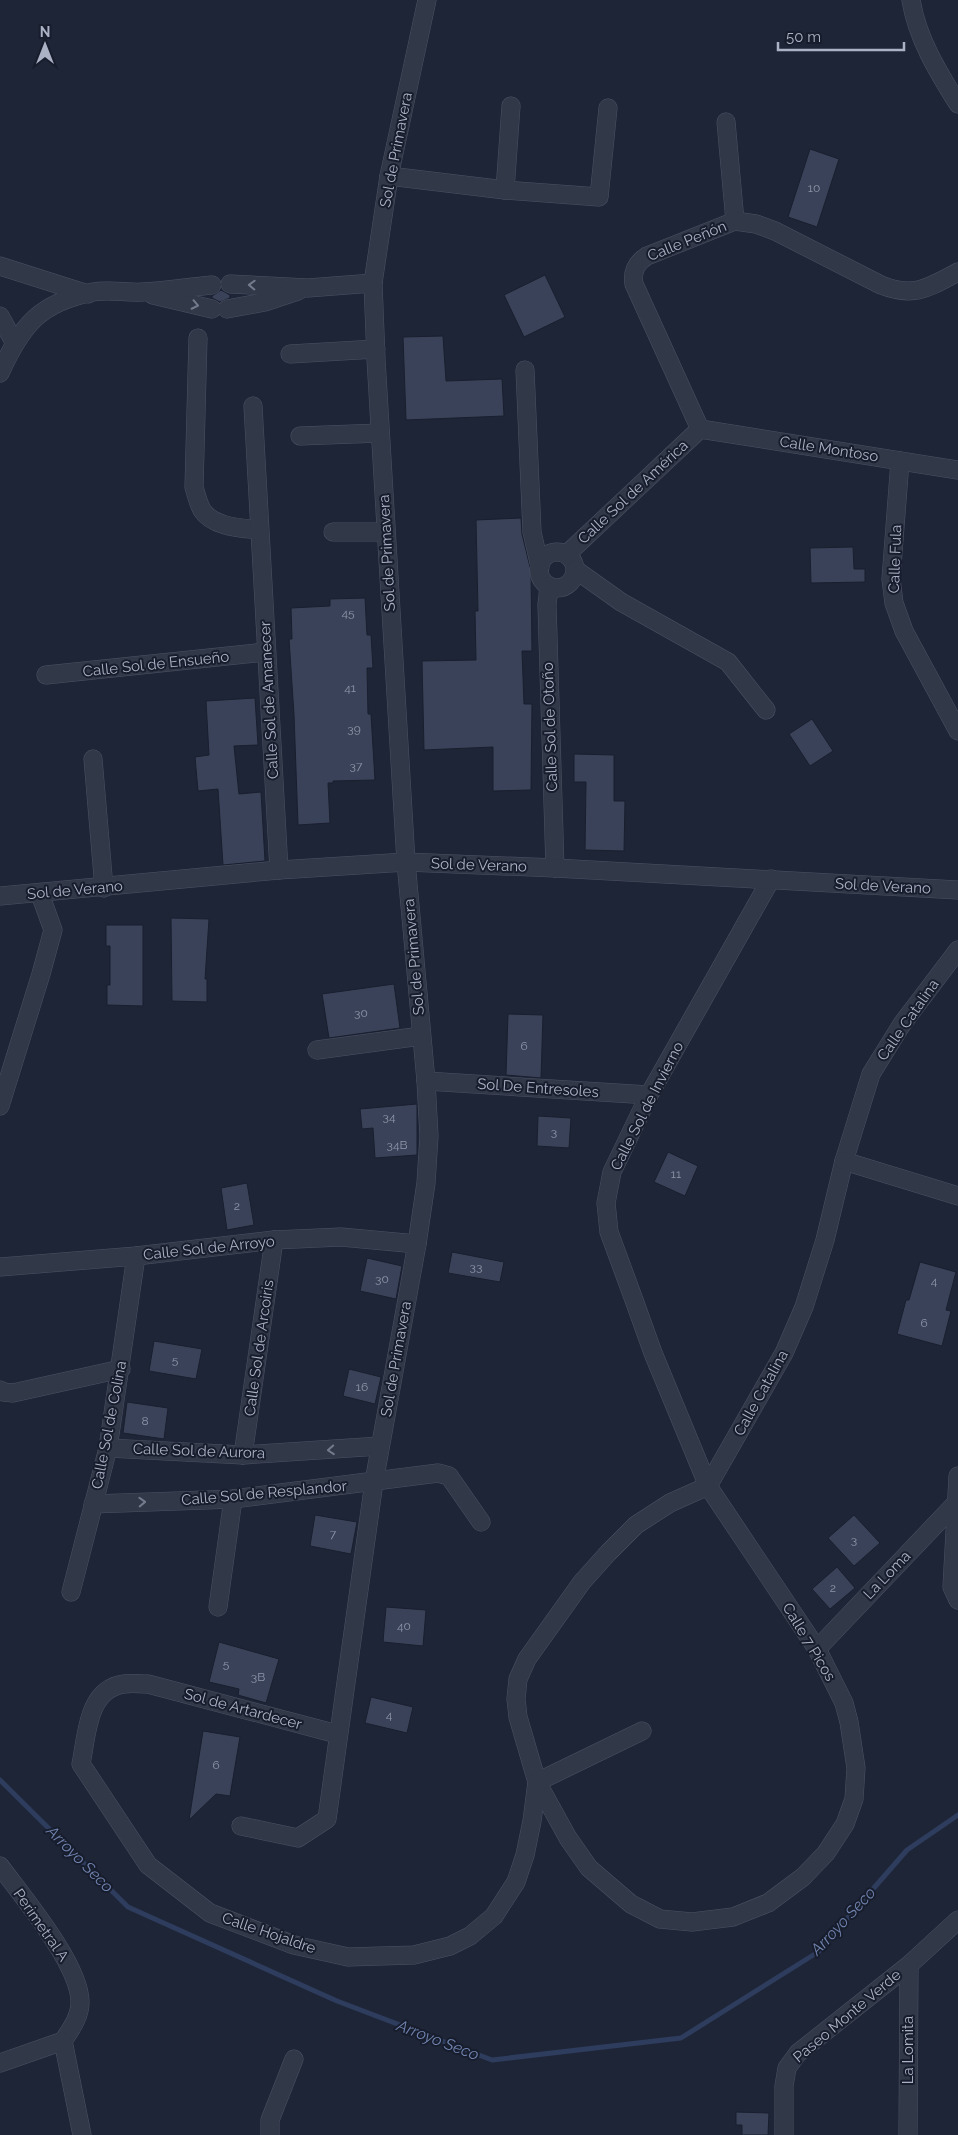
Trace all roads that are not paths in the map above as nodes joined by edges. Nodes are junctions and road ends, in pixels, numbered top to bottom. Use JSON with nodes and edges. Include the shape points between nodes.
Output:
{"nodes":[{"id":1,"x":427,"y":0,"type":"edge"},
{"id":2,"x":911,"y":0,"type":"edge"},
{"id":3,"x":958,"y":104,"type":"edge"},
{"id":4,"x":511,"y":106,"type":"dead end"},
{"id":5,"x":608,"y":108,"type":"dead end"},
{"id":6,"x":726,"y":122,"type":"dead end"},
{"id":7,"x":389,"y":176,"type":"junction"},
{"id":8,"x":505,"y":190,"type":"junction"},
{"id":9,"x":735,"y":221,"type":"junction"},
{"id":10,"x":0,"y":266,"type":"edge"},
{"id":11,"x":958,"y":272,"type":"edge"},
{"id":12,"x":373,"y":283,"type":"junction"},
{"id":13,"x":230,"y":284,"type":"dead end"},
{"id":14,"x":212,"y":285,"type":"dead end"},
{"id":15,"x":308,"y":288,"type":"junction"},
{"id":16,"x":143,"y":292,"type":"junction"},
{"id":17,"x":88,"y":294,"type":"junction"},
{"id":18,"x":0,"y":316,"type":"edge"},
{"id":19,"x":198,"y":338,"type":"dead end"},
{"id":20,"x":14,"y":342,"type":"junction"},
{"id":21,"x":376,"y":349,"type":"junction"},
{"id":22,"x":290,"y":354,"type":"dead end"},
{"id":23,"x":525,"y":370,"type":"dead end"},
{"id":24,"x":0,"y":373,"type":"edge"},
{"id":25,"x":253,"y":406,"type":"dead end"},
{"id":26,"x":700,"y":429,"type":"junction"},
{"id":27,"x":380,"y":433,"type":"junction"},
{"id":28,"x":300,"y":436,"type":"dead end"},
{"id":29,"x":900,"y":461,"type":"junction"},
{"id":30,"x":958,"y":470,"type":"edge"},
{"id":31,"x":260,"y":530,"type":"junction"},
{"id":32,"x":333,"y":532,"type":"dead end"},
{"id":33,"x":386,"y":532,"type":"junction"},
{"id":34,"x":566,"y":554,"type":"junction"},
{"id":35,"x":540,"y":567,"type":"junction"},
{"id":36,"x":572,"y":577,"type":"junction"},
{"id":37,"x":549,"y":586,"type":"junction"},
{"id":38,"x":265,"y":652,"type":"junction"},
{"id":39,"x":46,"y":675,"type":"dead end"},
{"id":40,"x":766,"y":710,"type":"dead end"},
{"id":41,"x":958,"y":731,"type":"edge"},
{"id":42,"x":93,"y":758,"type":"dead end"},
{"id":43,"x":406,"y":862,"type":"junction"},
{"id":44,"x":555,"y":868,"type":"junction"},
{"id":45,"x":279,"y":870,"type":"junction"},
{"id":46,"x":770,"y":879,"type":"junction"},
{"id":47,"x":104,"y":888,"type":"junction"},
{"id":48,"x":958,"y":890,"type":"edge"},
{"id":49,"x":40,"y":894,"type":"junction"},
{"id":50,"x":0,"y":896,"type":"edge"},
{"id":51,"x":958,"y":950,"type":"edge"},
{"id":52,"x":421,"y":1036,"type":"junction"},
{"id":53,"x":317,"y":1050,"type":"dead end"},
{"id":54,"x":426,"y":1081,"type":"junction"},
{"id":55,"x":649,"y":1095,"type":"junction"},
{"id":56,"x":0,"y":1106,"type":"edge"},
{"id":57,"x":844,"y":1161,"type":"junction"},
{"id":58,"x":958,"y":1196,"type":"edge"},
{"id":59,"x":274,"y":1240,"type":"junction"},
{"id":60,"x":417,"y":1244,"type":"junction"},
{"id":61,"x":136,"y":1256,"type":"junction"},
{"id":62,"x":0,"y":1267,"type":"edge"},
{"id":63,"x":121,"y":1370,"type":"junction"},
{"id":64,"x":0,"y":1390,"type":"edge"},
{"id":65,"x":380,"y":1446,"type":"junction"},
{"id":66,"x":108,"y":1448,"type":"junction"},
{"id":67,"x":243,"y":1455,"type":"junction"},
{"id":68,"x":958,"y":1476,"type":"edge"},
{"id":69,"x":374,"y":1482,"type":"junction"},
{"id":70,"x":708,"y":1486,"type":"junction"},
{"id":71,"x":233,"y":1498,"type":"junction"},
{"id":72,"x":957,"y":1502,"type":"edge"},
{"id":73,"x":93,"y":1504,"type":"junction"},
{"id":74,"x":481,"y":1522,"type":"dead end"},
{"id":75,"x":71,"y":1592,"type":"dead end"},
{"id":76,"x":958,"y":1600,"type":"edge"},
{"id":77,"x":218,"y":1606,"type":"dead end"},
{"id":78,"x":817,"y":1648,"type":"junction"},
{"id":79,"x":642,"y":1731,"type":"dead end"},
{"id":80,"x":338,"y":1734,"type":"junction"},
{"id":81,"x":81,"y":1764,"type":"joint"},
{"id":82,"x":537,"y":1782,"type":"junction"},
{"id":83,"x":241,"y":1826,"type":"dead end"},
{"id":84,"x":0,"y":1866,"type":"edge"},
{"id":85,"x":958,"y":1920,"type":"edge"},
{"id":86,"x":909,"y":1965,"type":"junction"},
{"id":87,"x":63,"y":2041,"type":"junction"},
{"id":88,"x":294,"y":2059,"type":"dead end"},
{"id":89,"x":0,"y":2063,"type":"edge"},
{"id":90,"x":82,"y":2135,"type":"edge"},
{"id":91,"x":270,"y":2135,"type":"edge"},
{"id":92,"x":784,"y":2135,"type":"edge"},
{"id":93,"x":908,"y":2135,"type":"edge"}],
"edges":[{"from":1,"to":7,"type":"street","name":"Sol de Primavera"},
{"from":2,"to":3,"type":"street","via":[[922,38]]},
{"from":4,"to":8,"type":"street"},
{"from":5,"to":8,"type":"street","via":[[599,197]]},
{"from":6,"to":9,"type":"street"},
{"from":7,"to":8,"type":"street"},
{"from":7,"to":12,"type":"street","name":"Sol de Primavera"},
{"from":9,"to":11,"type":"street","name":"Calle Peñón","via":[[775,231],[895,291],[925,290]]},
{"from":9,"to":26,"type":"street","name":"Calle Peñón","via":[[647,256],[637,265],[633,277]]},
{"from":10,"to":17,"type":"street"},
{"from":12,"to":15,"type":"street"},
{"from":12,"to":21,"type":"street","name":"Sol de Primavera"},
{"from":15,"to":13,"type":"street","one_way":true},
{"from":14,"to":16,"type":"street"},
{"from":16,"to":15,"type":"street","one_way":true,"via":[[220,309],[264,302]]},
{"from":16,"to":17,"type":"street"},
{"from":17,"to":20,"type":"street","via":[[58,303],[32,320]]},
{"from":18,"to":20,"type":"street"},
{"from":19,"to":31,"type":"street","via":[[194,487],[202,510],[214,520],[234,527]]},
{"from":20,"to":24,"type":"street"},
{"from":21,"to":22,"type":"street"},
{"from":21,"to":27,"type":"street","name":"Sol de Primavera"},
{"from":23,"to":35,"type":"street","via":[[532,532]]},
{"from":25,"to":31,"type":"street","name":"Calle Sol de Amanecer"},
{"from":26,"to":29,"type":"street","name":"Calle Montoso"},
{"from":26,"to":34,"type":"street","name":"Calle Sol de América"},
{"from":27,"to":28,"type":"street"},
{"from":27,"to":33,"type":"street","name":"Sol de Primavera"},
{"from":29,"to":30,"type":"street","name":"Calle Montoso"},
{"from":29,"to":41,"type":"street","name":"Calle Fula","via":[[892,579],[894,603],[904,631]]},
{"from":31,"to":38,"type":"street","name":"Calle Sol de Amanecer"},
{"from":32,"to":33,"type":"street"},
{"from":33,"to":43,"type":"street","name":"Sol de Primavera"},
{"from":34,"to":35,"type":"street","via":[[549,554]]},
{"from":34,"to":36,"type":"street","via":[[571,558]]},
{"from":35,"to":37,"type":"street","via":[[541,577]]},
{"from":36,"to":37,"type":"street","via":[[561,588]]},
{"from":36,"to":40,"type":"street","via":[[728,662]]},
{"from":37,"to":44,"type":"street","name":"Calle Sol de Otoño","via":[[546,605]]},
{"from":38,"to":39,"type":"street","name":"Calle Sol de Ensueño"},
{"from":38,"to":45,"type":"street","name":"Calle Sol de Amanecer"},
{"from":42,"to":47,"type":"street"},
{"from":43,"to":44,"type":"street","name":"Sol de Verano"},
{"from":43,"to":45,"type":"street","name":"Sol de Verano"},
{"from":43,"to":52,"type":"street","name":"Sol de Primavera"},
{"from":44,"to":46,"type":"street","name":"Sol de Verano"},
{"from":45,"to":47,"type":"street","name":"Sol de Verano"},
{"from":46,"to":48,"type":"street","name":"Sol de Verano"},
{"from":46,"to":55,"type":"street","name":"Calle Sol de Invierno"},
{"from":47,"to":49,"type":"street","name":"Sol de Verano"},
{"from":49,"to":50,"type":"street","name":"Sol de Verano"},
{"from":49,"to":56,"type":"street","via":[[52,930]]},
{"from":51,"to":57,"type":"street","name":"Calle Catalina","via":[[902,1024],[872,1074]]},
{"from":52,"to":53,"type":"street"},
{"from":52,"to":54,"type":"street","name":"Sol de Primavera"},
{"from":54,"to":55,"type":"street","name":"Sol De Entresoles"},
{"from":54,"to":60,"type":"street","name":"Sol de Primavera","via":[[429,1136]]},
{"from":55,"to":70,"type":"street","name":"Calle Sol de Invierno","via":[[612,1172],[606,1203],[609,1232],[653,1353]]},
{"from":57,"to":58,"type":"street"},
{"from":57,"to":70,"type":"street","name":"Calle Catalina","via":[[825,1240],[794,1331]]},
{"from":59,"to":60,"type":"street","name":"Calle Sol de Arroyo","via":[[342,1236]]},
{"from":59,"to":61,"type":"street","name":"Calle Sol de Arroyo"},
{"from":59,"to":67,"type":"street","name":"Calle Sol de Arcoiris"},
{"from":60,"to":65,"type":"street","name":"Sol de Primavera"},
{"from":61,"to":62,"type":"street","name":"Calle Sol de Arroyo"},
{"from":61,"to":63,"type":"street","name":"Calle Sol de Colina"},
{"from":63,"to":64,"type":"street","via":[[13,1393]]},
{"from":63,"to":66,"type":"street","name":"Calle Sol de Colina"},
{"from":65,"to":67,"type":"street","name":"Calle Sol de Aurora","one_way":true},
{"from":65,"to":69,"type":"street","name":"Sol de Primavera"},
{"from":66,"to":67,"type":"street","name":"Calle Sol de Aurora"},
{"from":66,"to":73,"type":"street","name":"Calle Sol de Colina"},
{"from":68,"to":72,"type":"street"},
{"from":69,"to":71,"type":"street","name":"Calle Sol de Resplandor"},
{"from":69,"to":74,"type":"street","name":"Calle Sol de Resplandor","via":[[444,1473]]},
{"from":69,"to":80,"type":"street","name":"Sol de Primavera"},
{"from":70,"to":78,"type":"street","name":"Calle 7 Picos"},
{"from":70,"to":82,"type":"street","via":[[670,1503],[636,1525],[582,1582],[527,1659],[518,1679],[516,1699]]},
{"from":73,"to":71,"type":"street","name":"Calle Sol de Resplandor","one_way":true},
{"from":71,"to":77,"type":"street"},
{"from":72,"to":76,"type":"street","via":[[952,1587]]},
{"from":72,"to":78,"type":"street","name":"La Loma"},
{"from":73,"to":75,"type":"street","name":"Calle Sol de Colina"},
{"from":78,"to":82,"type":"street","name":"Calle 7 Picos","via":[[844,1703],[849,1722],[856,1768],[854,1798],[845,1824],[826,1853],[803,1877],[768,1903],[733,1917],[692,1922],[660,1919],[631,1904],[589,1868]]},
{"from":79,"to":82,"type":"street"},
{"from":80,"to":81,"type":"street","name":"Sol de Artardecer","via":[[148,1684],[123,1684],[105,1692],[92,1707]]},
{"from":80,"to":83,"type":"street","name":"Sol de Primavera","via":[[327,1819],[298,1838]]},
{"from":81,"to":82,"type":"street","name":"Calle Hojaldre","via":[[148,1865],[210,1913],[294,1946],[348,1958],[414,1955],[450,1946],[470,1936],[494,1916],[516,1882],[525,1855]]},
{"from":84,"to":87,"type":"street","name":"Perimetral A","via":[[64,1956],[76,1980],[80,2003],[75,2023]]},
{"from":85,"to":86,"type":"street","name":"Paseo Monte Verde"},
{"from":86,"to":92,"type":"street","name":"Paseo Monte Verde","via":[[798,2053],[787,2068]]},
{"from":86,"to":93,"type":"street","name":"La Lomita"},
{"from":87,"to":89,"type":"street"},
{"from":87,"to":90,"type":"street"},
{"from":88,"to":91,"type":"street","via":[[270,2120]]}]}
